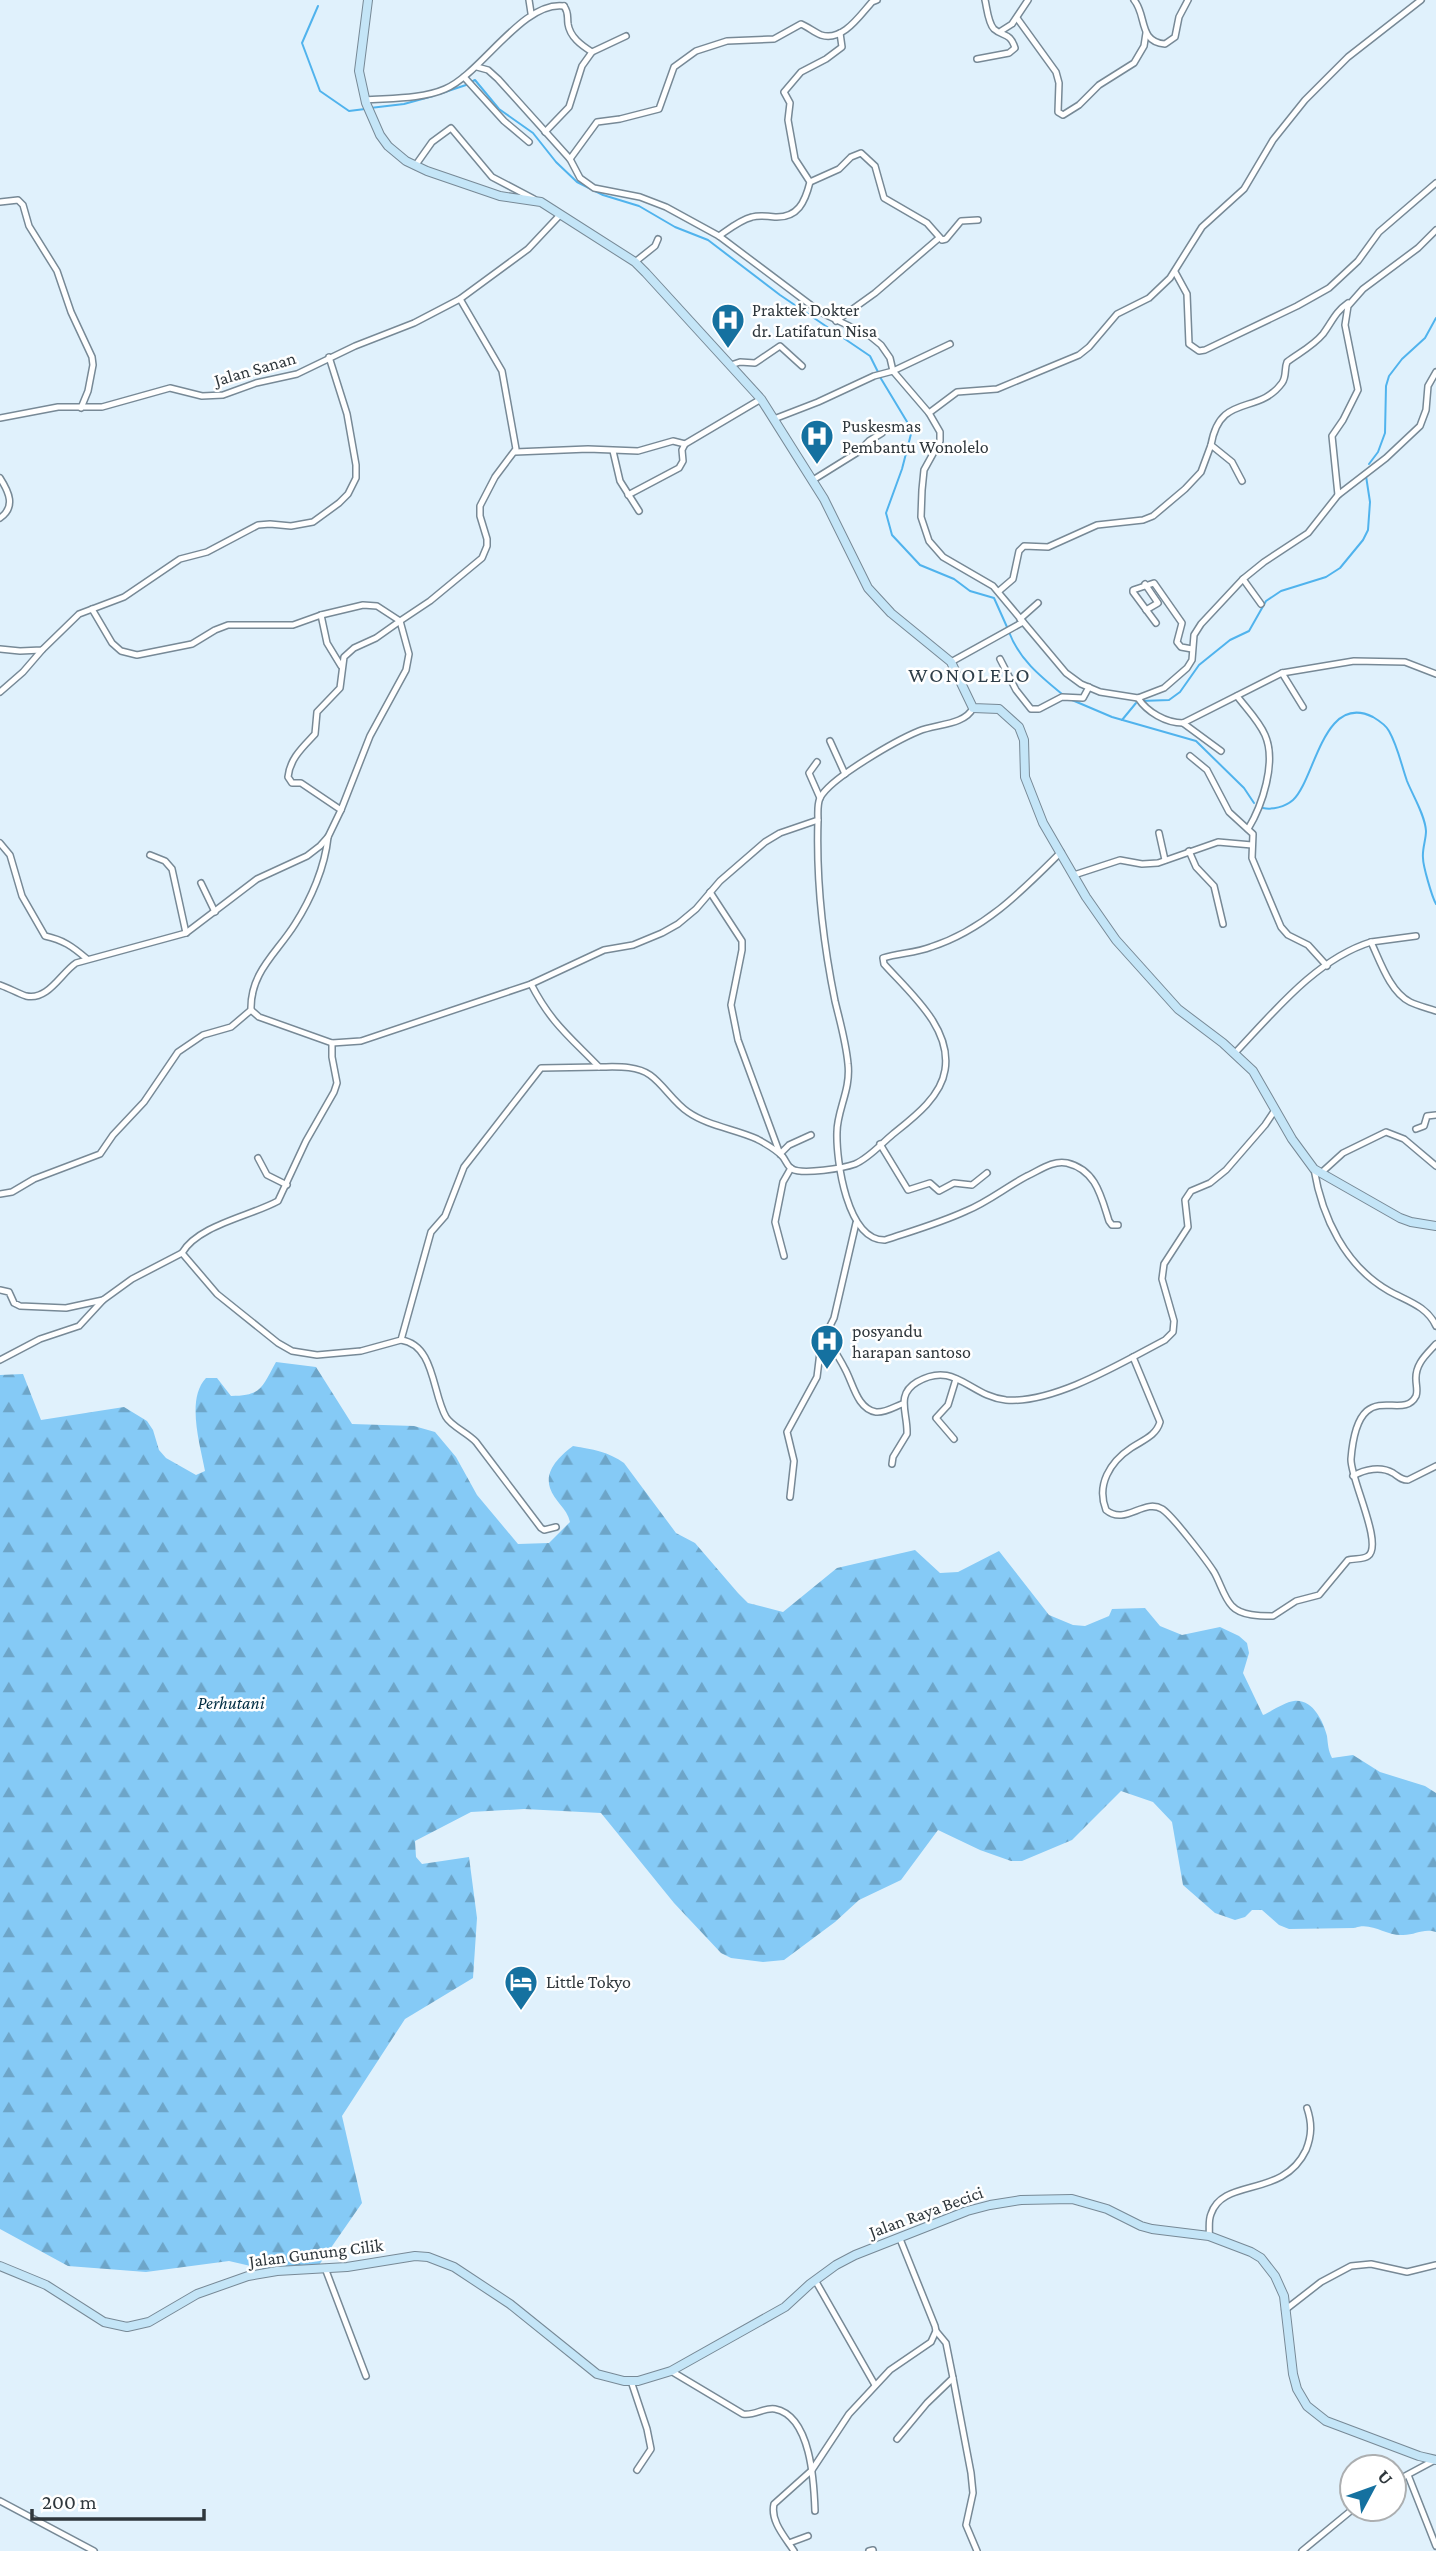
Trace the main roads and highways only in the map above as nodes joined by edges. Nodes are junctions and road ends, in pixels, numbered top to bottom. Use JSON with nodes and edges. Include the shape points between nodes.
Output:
{"nodes":[{"id":1,"x":368,"y":0,"type":"edge"},
{"id":2,"x":1436,"y":1226,"type":"edge"},
{"id":3,"x":0,"y":2266,"type":"edge"},
{"id":4,"x":584,"y":2365,"type":"joint"},
{"id":5,"x":1436,"y":2460,"type":"edge"}],
"edges":[{"from":1,"to":2,"type":"main road","via":[[359,71],[373,122],[388,146],[415,166],[500,196],[535,200],[635,262],[761,399],[813,480],[868,587],[891,613],[951,662],[973,708],[999,709],[1020,727],[1025,777],[1043,823],[1102,921],[1178,1009],[1253,1071],[1304,1157],[1318,1171],[1400,1218]]},
{"from":3,"to":4,"type":"main road","name":"Jalan Gunung Cilik","via":[[46,2285],[104,2322],[127,2327],[149,2322],[197,2294],[247,2276],[415,2256],[441,2260],[533,2321]]},
{"from":4,"to":5,"type":"main road","name":"Jalan Raya Becici","via":[[610,2379],[631,2381],[671,2371],[785,2307],[815,2280],[855,2255],[990,2204],[1072,2200],[1107,2208],[1141,2226],[1209,2236],[1261,2258],[1284,2296],[1300,2398],[1326,2421]]}]}
